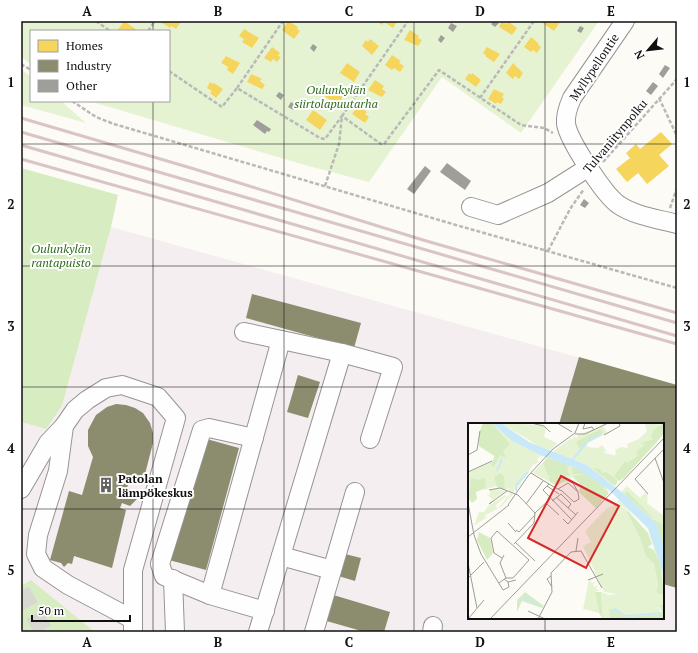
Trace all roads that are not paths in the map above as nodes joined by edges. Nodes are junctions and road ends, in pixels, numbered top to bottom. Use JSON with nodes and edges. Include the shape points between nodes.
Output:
{"nodes":[{"id":1,"x":625,"y":21,"type":"edge"},
{"id":2,"x":591,"y":170,"type":"junction"},
{"id":3,"x":471,"y":207,"type":"dead end"},
{"id":4,"x":673,"y":217,"type":"edge"},
{"id":5,"x":244,"y":332,"type":"dead end"},
{"id":6,"x":281,"y":340,"type":"junction"},
{"id":7,"x":342,"y":353,"type":"junction"},
{"id":8,"x":64,"y":426,"type":"junction"},
{"id":9,"x":254,"y":438,"type":"junction"},
{"id":10,"x":370,"y":439,"type":"dead end"},
{"id":11,"x":21,"y":489,"type":"edge"},
{"id":12,"x":356,"y":492,"type":"dead end"},
{"id":13,"x":281,"y":556,"type":"junction"},
{"id":14,"x":332,"y":570,"type":"junction"},
{"id":15,"x":173,"y":580,"type":"junction"},
{"id":16,"x":210,"y":595,"type":"junction"},
{"id":17,"x":265,"y":611,"type":"junction"},
{"id":18,"x":133,"y":626,"type":"edge"},
{"id":19,"x":175,"y":632,"type":"edge"},
{"id":20,"x":258,"y":632,"type":"edge"},
{"id":21,"x":314,"y":632,"type":"edge"}],
"edges":[{"from":1,"to":2,"type":"street","name":"Myllypellontie","via":[[567,109],[568,134]]},
{"from":2,"to":3,"type":"street","via":[[498,215]]},
{"from":2,"to":4,"type":"street","name":"Myllypellontie","via":[[619,206],[632,211]]},
{"from":5,"to":6,"type":"street"},
{"from":6,"to":7,"type":"street"},
{"from":6,"to":9,"type":"street"},
{"from":7,"to":10,"type":"street","via":[[393,367]]},
{"from":7,"to":13,"type":"street"},
{"from":8,"to":11,"type":"street","via":[[48,443]]},
{"from":8,"to":18,"type":"street","via":[[58,471],[38,535],[36,554],[43,568]]},
{"from":8,"to":18,"type":"street","via":[[75,410],[87,400],[106,388],[122,385],[158,397],[176,418],[133,570]]},
{"from":9,"to":15,"type":"street","via":[[209,428],[202,430],[160,564],[164,576]]},
{"from":9,"to":16,"type":"street"},
{"from":12,"to":14,"type":"street"},
{"from":13,"to":14,"type":"street"},
{"from":13,"to":17,"type":"street"},
{"from":14,"to":21,"type":"street"},
{"from":15,"to":16,"type":"street"},
{"from":15,"to":19,"type":"street"},
{"from":16,"to":17,"type":"street"},
{"from":17,"to":20,"type":"street"}]}
